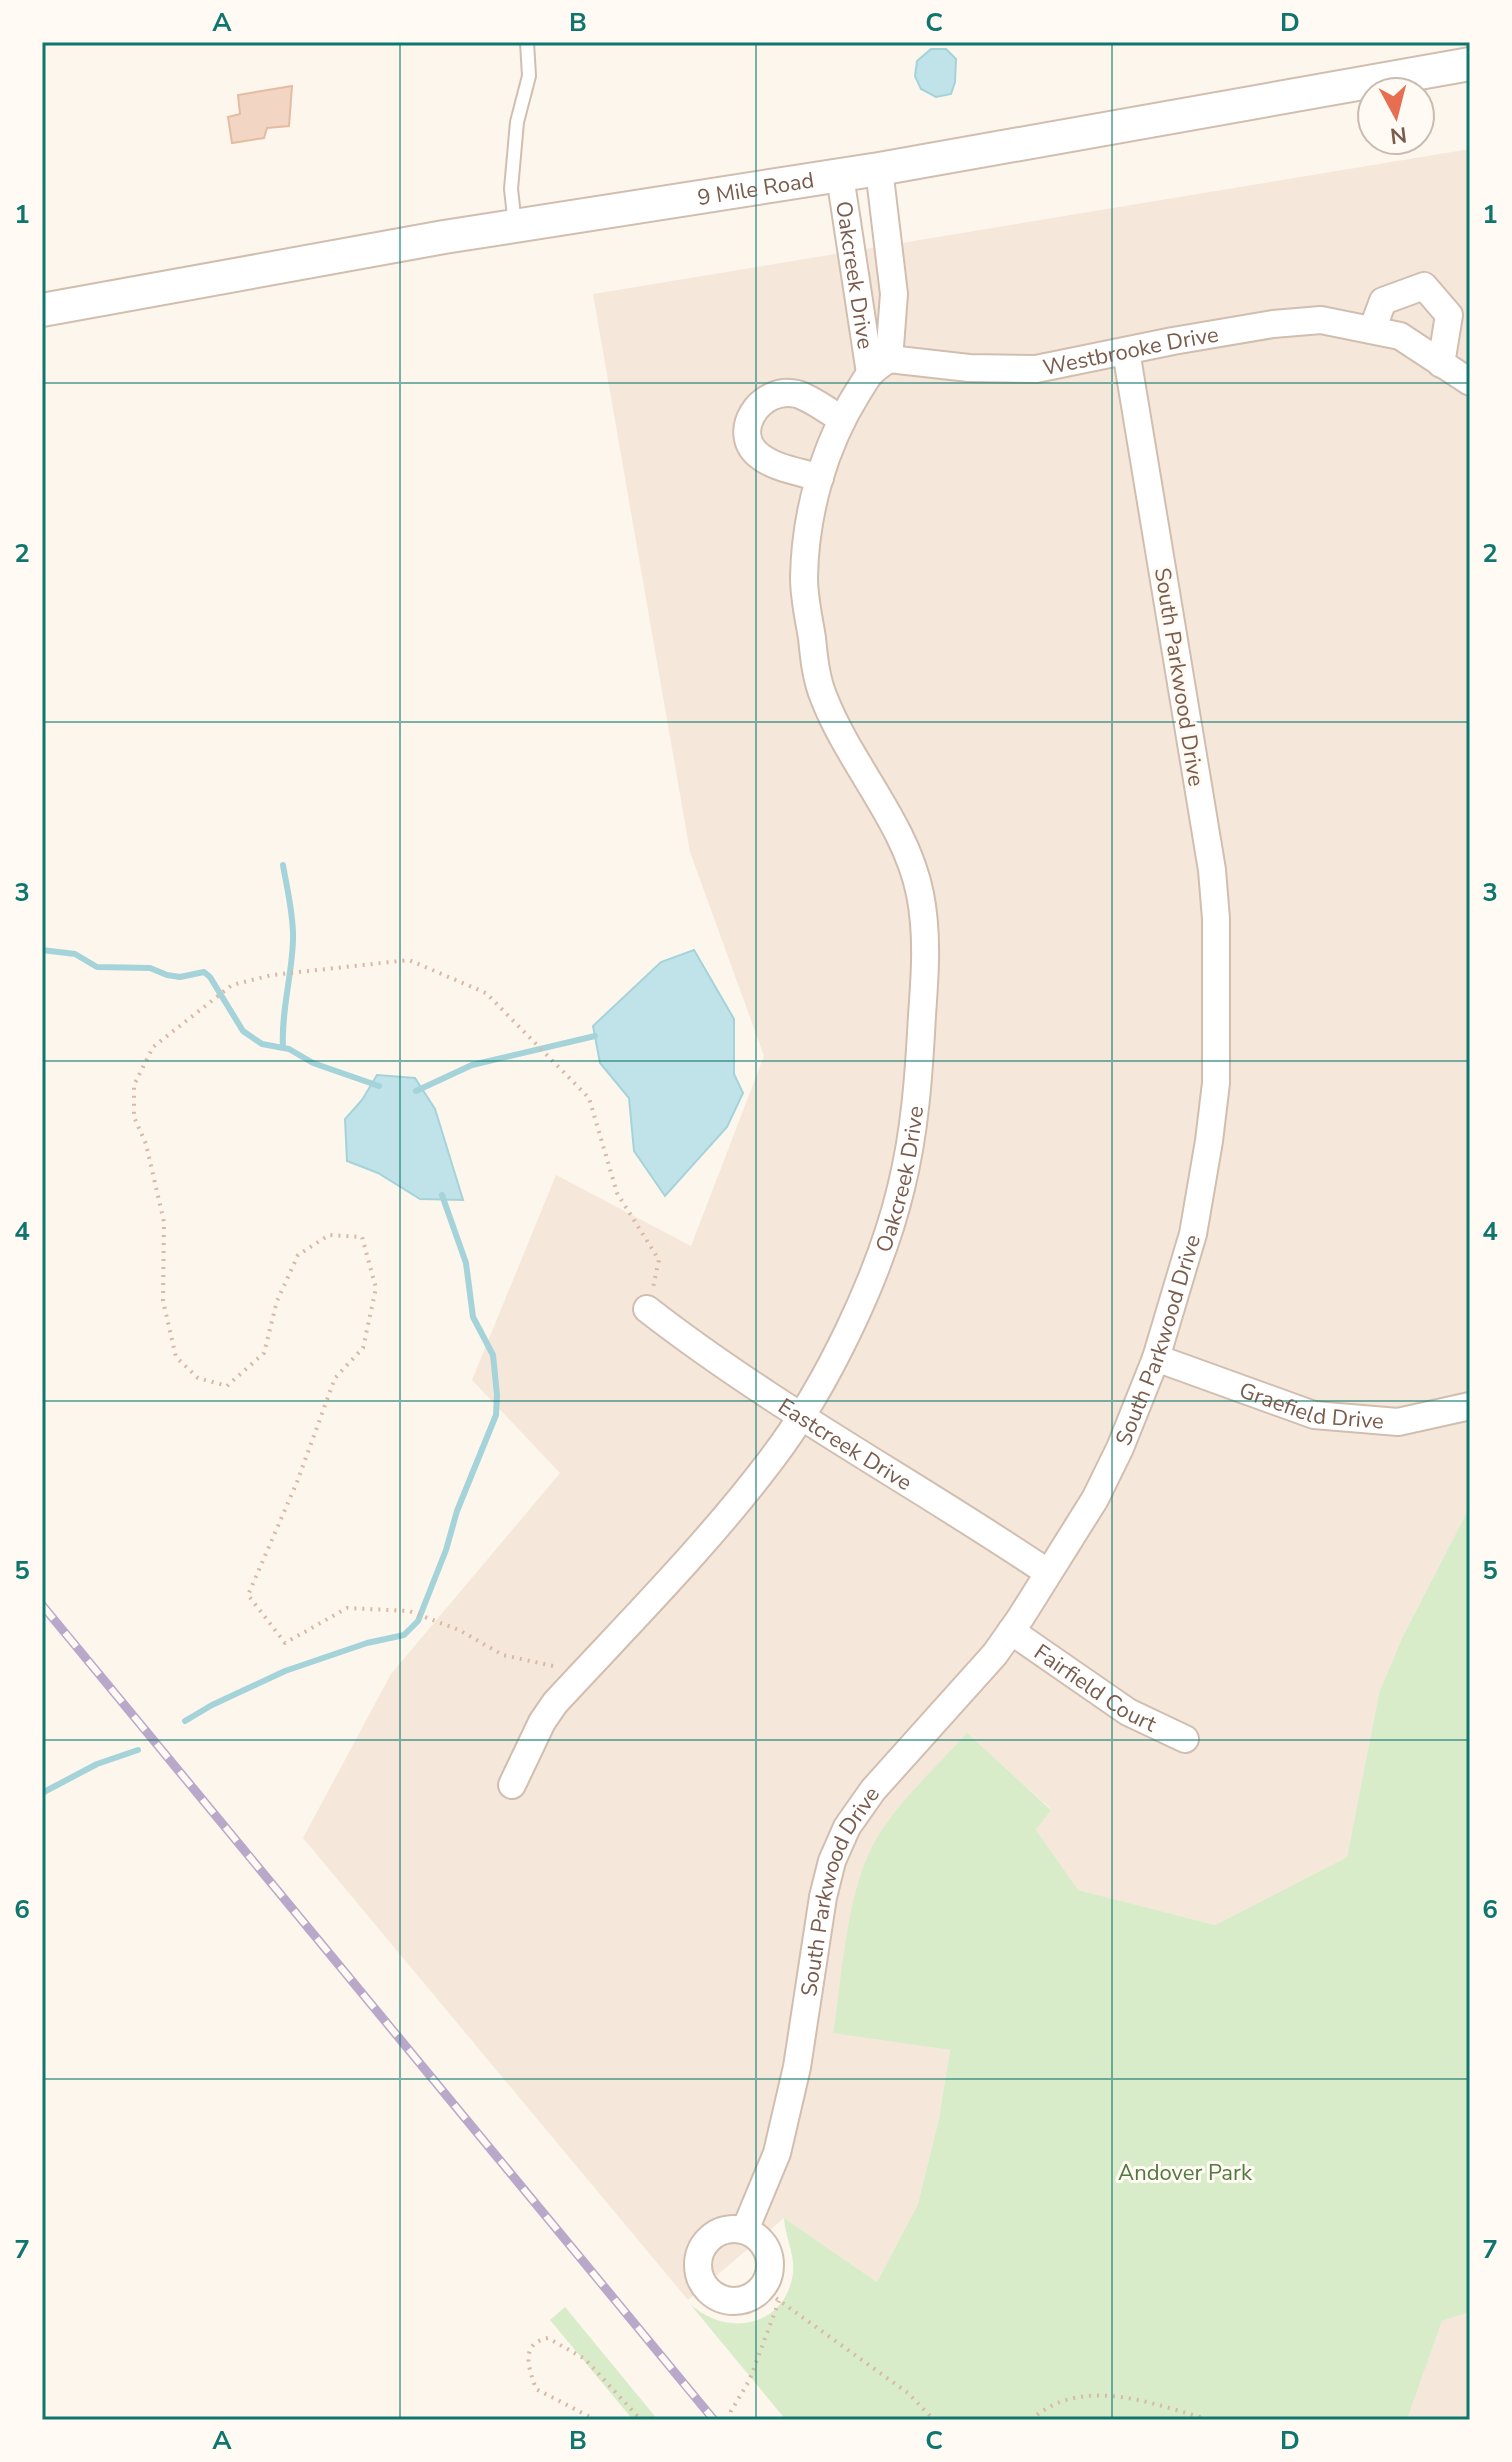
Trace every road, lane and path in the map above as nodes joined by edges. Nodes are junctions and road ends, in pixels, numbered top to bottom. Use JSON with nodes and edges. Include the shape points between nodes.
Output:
{"nodes":[{"id":1,"x":527,"y":42,"type":"edge"},
{"id":2,"x":1470,"y":64,"type":"edge"},
{"id":3,"x":879,"y":169,"type":"junction"},
{"id":4,"x":840,"y":176,"type":"junction"},
{"id":5,"x":515,"y":225,"type":"junction"},
{"id":6,"x":42,"y":310,"type":"edge"},
{"id":7,"x":1372,"y":330,"type":"junction"},
{"id":8,"x":1126,"y":351,"type":"junction"},
{"id":9,"x":1441,"y":364,"type":"junction"},
{"id":10,"x":879,"y":366,"type":"junction"},
{"id":11,"x":1470,"y":382,"type":"edge"},
{"id":12,"x":841,"y":419,"type":"junction"},
{"id":13,"x":820,"y":478,"type":"junction"},
{"id":14,"x":647,"y":1309,"type":"joint"},
{"id":15,"x":1156,"y":1358,"type":"junction"},
{"id":16,"x":1470,"y":1406,"type":"edge"},
{"id":17,"x":801,"y":1416,"type":"junction"},
{"id":18,"x":1047,"y":1572,"type":"junction"},
{"id":19,"x":1011,"y":1631,"type":"junction"},
{"id":20,"x":553,"y":1666,"type":"dead end"},
{"id":21,"x":1185,"y":1739,"type":"dead end"},
{"id":22,"x":512,"y":1785,"type":"dead end"},
{"id":23,"x":745,"y":2230,"type":"junction"},
{"id":24,"x":771,"y":2295,"type":"junction"},
{"id":25,"x":596,"y":2420,"type":"edge"},
{"id":26,"x":641,"y":2420,"type":"edge"},
{"id":27,"x":729,"y":2420,"type":"edge"},
{"id":28,"x":934,"y":2420,"type":"edge"},
{"id":29,"x":1031,"y":2420,"type":"edge"},
{"id":30,"x":1210,"y":2420,"type":"edge"}],
"edges":[{"from":1,"to":5,"type":"lane","via":[[529,76],[517,122],[511,189]]},
{"from":2,"to":3,"type":"street","name":"9 Mile Road"},
{"from":3,"to":4,"type":"street","name":"9 Mile Road"},
{"from":3,"to":10,"type":"street","name":"Oakcreek Drive","via":[[894,294]]},
{"from":4,"to":5,"type":"street","name":"9 Mile Road"},
{"from":4,"to":10,"type":"street","name":"Oakcreek Drive"},
{"from":5,"to":6,"type":"street","name":"9 Mile Road"},
{"from":7,"to":8,"type":"street","name":"Westbrooke Drive","via":[[1321,320],[1273,324]]},
{"from":7,"to":9,"type":"street","name":"Westbrooke Drive","via":[[1400,336]]},
{"from":7,"to":9,"type":"street","via":[[1383,301],[1424,286],[1449,315]]},
{"from":8,"to":10,"type":"street","name":"Westbrooke Drive","via":[[1036,369]]},
{"from":8,"to":15,"type":"street","name":"South Parkwood Drive","via":[[1216,919],[1216,1083],[1209,1141],[1193,1234]]},
{"from":9,"to":11,"type":"street","name":"Westbrooke Drive"},
{"from":10,"to":12,"type":"street","name":"Oakcreek Drive"},
{"from":12,"to":13,"type":"street","name":"Oakcreek Drive"},
{"from":12,"to":13,"type":"street","via":[[797,394],[761,401],[751,414],[747,437],[759,456]]},
{"from":13,"to":17,"type":"street","name":"Oakcreek Drive","via":[[808,529],[804,581],[814,658],[823,696],[912,867],[925,933],[924,985],[919,1071],[901,1189],[867,1286]]},
{"from":14,"to":17,"type":"street","name":"Eastcreek Drive"},
{"from":14,"to":20,"type":"path","via":[[659,1260],[617,1193],[589,1098],[486,993],[409,960],[272,975],[232,985],[153,1047],[134,1085],[134,1117],[146,1144],[164,1222],[163,1301],[176,1357],[198,1378],[227,1386],[264,1353],[277,1301],[298,1255],[329,1235],[362,1237],[376,1288],[363,1348],[335,1378],[248,1595],[285,1643],[347,1608],[409,1611],[503,1655]]},
{"from":15,"to":16,"type":"street","name":"Graefield Drive","via":[[1314,1415],[1398,1422]]},
{"from":15,"to":18,"type":"street","name":"South Parkwood Drive","via":[[1095,1499]]},
{"from":17,"to":18,"type":"street","name":"Eastcreek Drive"},
{"from":17,"to":22,"type":"street","name":"Oakcreek Drive","via":[[733,1506],[555,1703]]},
{"from":18,"to":19,"type":"street","name":"South Parkwood Drive"},
{"from":19,"to":21,"type":"street","name":"Fairfield Court","via":[[1128,1712]]},
{"from":19,"to":23,"type":"street","name":"South Parkwood Drive","via":[[847,1827],[823,1897],[797,2067],[777,2153]]},
{"from":23,"to":24,"type":"street","via":[[769,2255]]},
{"from":23,"to":24,"type":"street","via":[[710,2237],[698,2258],[701,2281],[729,2302]]},
{"from":24,"to":27,"type":"path","via":[[749,2381]]},
{"from":24,"to":28,"type":"path","via":[[908,2393]]},
{"from":25,"to":26,"type":"path","via":[[536,2389],[527,2362],[530,2348],[540,2339],[548,2338],[585,2359]]},
{"from":29,"to":30,"type":"path","via":[[1084,2395],[1124,2396]]}]}
